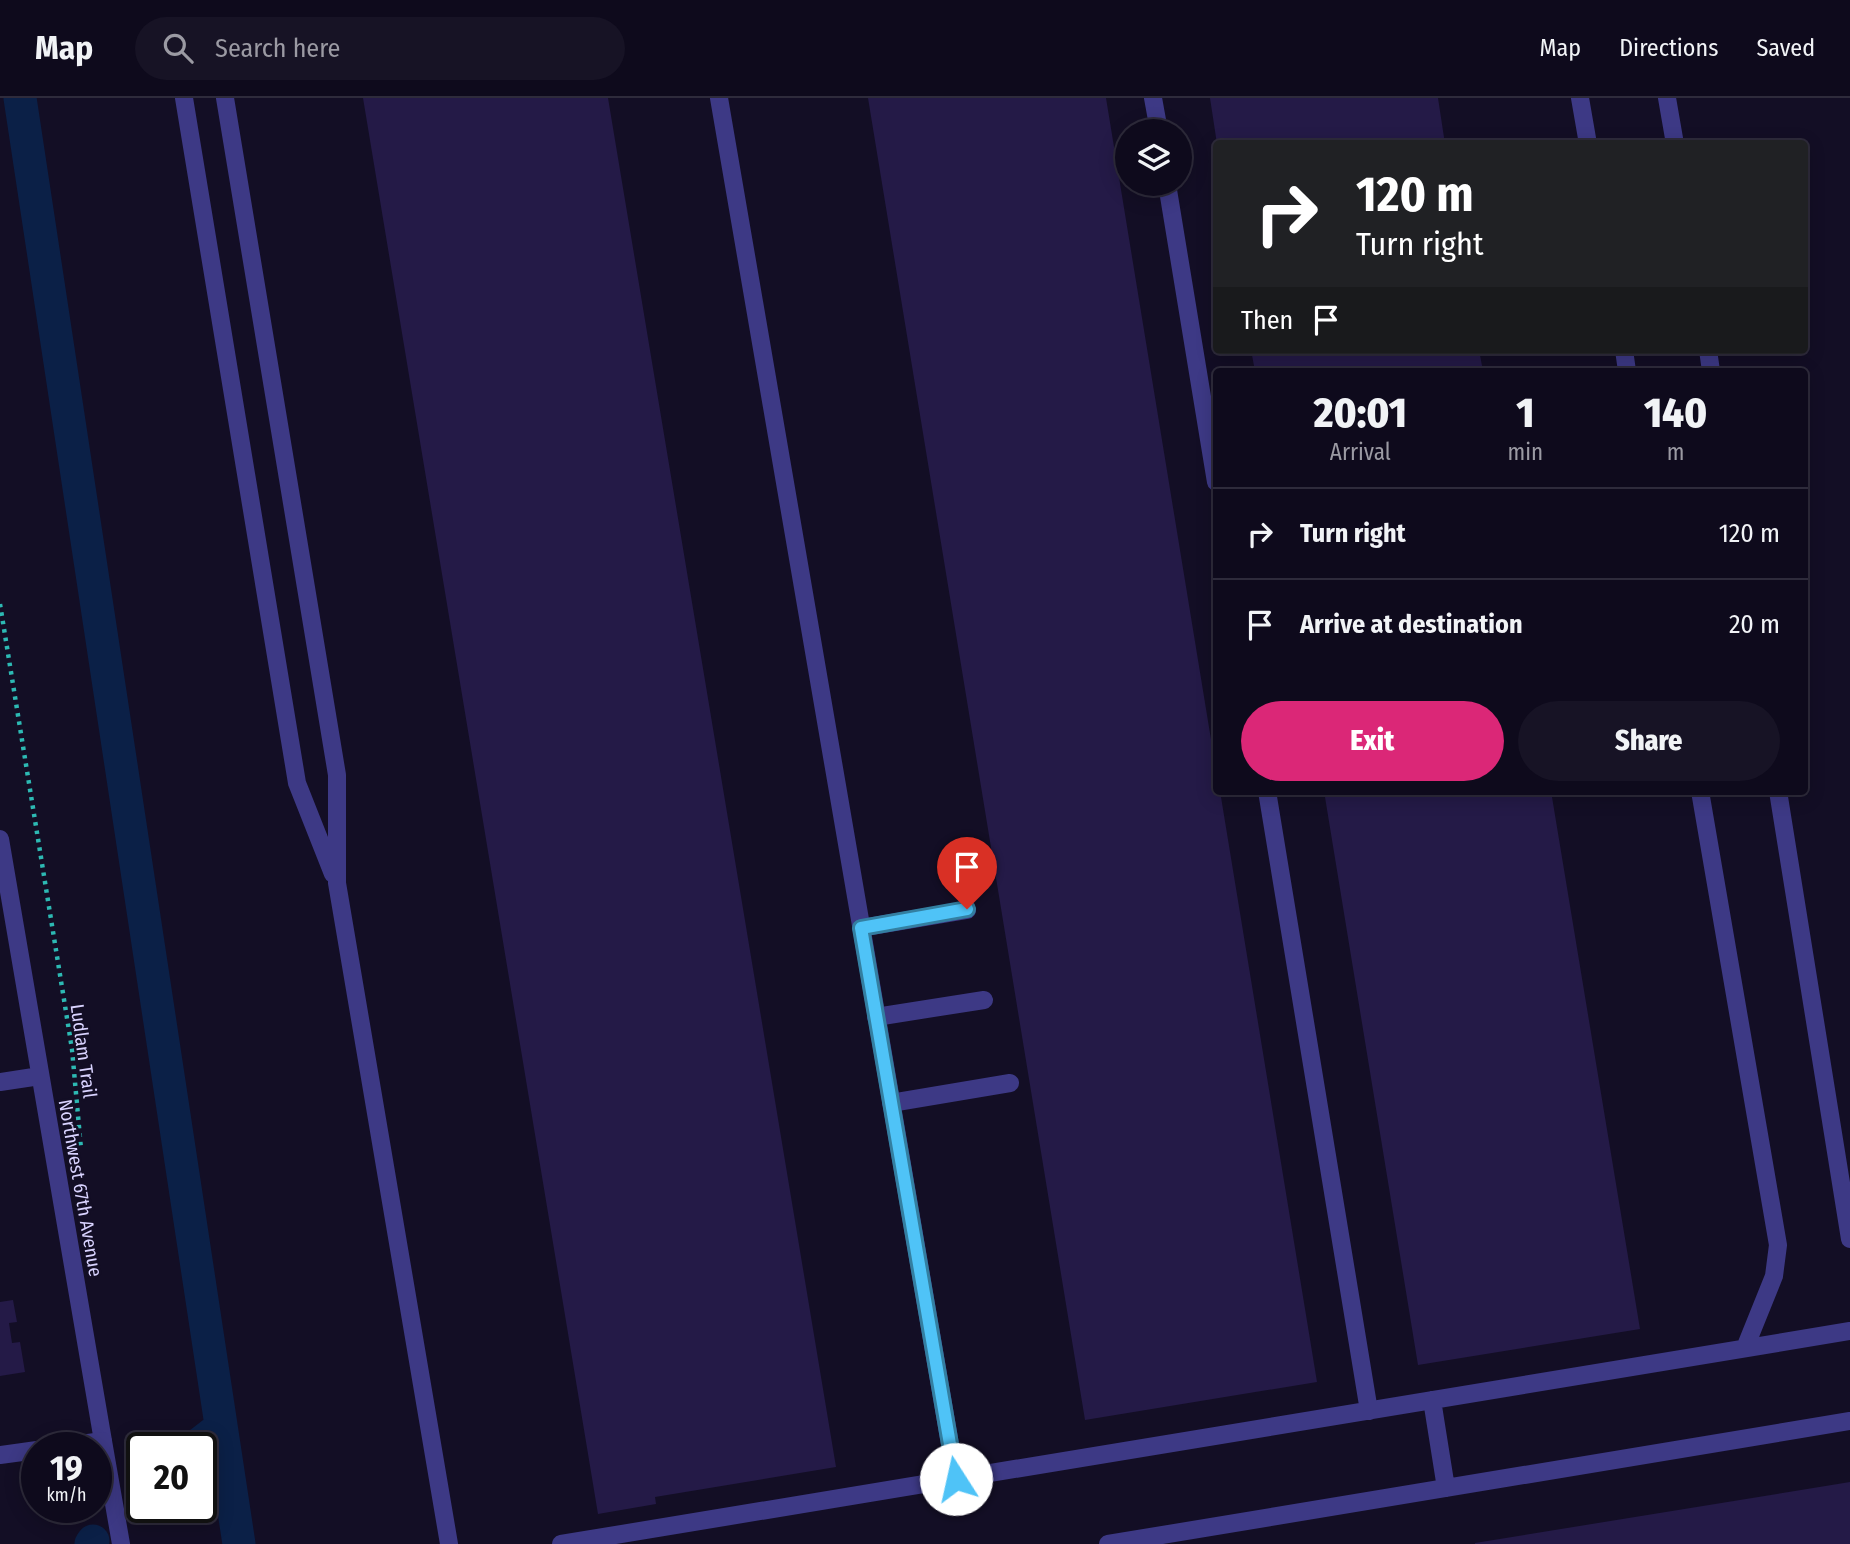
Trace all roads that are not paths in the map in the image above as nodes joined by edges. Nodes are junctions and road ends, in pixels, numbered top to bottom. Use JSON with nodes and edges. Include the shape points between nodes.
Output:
{"nodes":[{"id":1,"x":184,"y":98,"type":"edge"},
{"id":2,"x":225,"y":98,"type":"edge"},
{"id":3,"x":719,"y":98,"type":"edge"},
{"id":4,"x":1153,"y":98,"type":"edge"},
{"id":5,"x":1580,"y":98,"type":"edge"},
{"id":6,"x":1667,"y":98,"type":"edge"},
{"id":7,"x":1157,"y":119,"type":"edge"},
{"id":8,"x":1587,"y":140,"type":"edge"},
{"id":9,"x":1674,"y":140,"type":"edge"},
{"id":10,"x":1169,"y":196,"type":"edge"},
{"id":11,"x":1213,"y":464,"type":"edge"},
{"id":12,"x":1268,"y":795,"type":"edge"},
{"id":13,"x":1701,"y":795,"type":"edge"},
{"id":14,"x":1779,"y":795,"type":"edge"},
{"id":15,"x":0,"y":839,"type":"edge"},
{"id":16,"x":337,"y":883,"type":"junction"},
{"id":17,"x":967,"y":909,"type":"dead end"},
{"id":18,"x":861,"y":928,"type":"junction"},
{"id":19,"x":984,"y":1000,"type":"dead end"},
{"id":20,"x":876,"y":1017,"type":"junction"},
{"id":21,"x":40,"y":1076,"type":"junction"},
{"id":22,"x":0,"y":1082,"type":"edge"},
{"id":23,"x":1010,"y":1083,"type":"dead end"},
{"id":24,"x":891,"y":1102,"type":"junction"},
{"id":25,"x":1850,"y":1239,"type":"edge"},
{"id":26,"x":1850,"y":1331,"type":"edge"},
{"id":27,"x":1745,"y":1348,"type":"junction"},
{"id":28,"x":1432,"y":1400,"type":"junction"},
{"id":29,"x":1369,"y":1411,"type":"junction"},
{"id":30,"x":1850,"y":1421,"type":"edge"},
{"id":31,"x":101,"y":1432,"type":"edge"},
{"id":32,"x":21,"y":1452,"type":"edge"},
{"id":33,"x":0,"y":1455,"type":"edge"},
{"id":34,"x":956,"y":1479,"type":"junction"},
{"id":35,"x":1446,"y":1488,"type":"junction"},
{"id":36,"x":112,"y":1492,"type":"edge"},
{"id":37,"x":121,"y":1544,"type":"edge"},
{"id":38,"x":449,"y":1544,"type":"edge"},
{"id":39,"x":561,"y":1544,"type":"edge"},
{"id":40,"x":1108,"y":1544,"type":"edge"}],
"edges":[{"from":1,"to":16,"type":"street","via":[[297,783]]},
{"from":2,"to":16,"type":"street","via":[[337,775]]},
{"from":3,"to":18,"type":"street"},
{"from":4,"to":7,"type":"street"},
{"from":5,"to":8,"type":"street"},
{"from":6,"to":9,"type":"street"},
{"from":10,"to":11,"type":"street"},
{"from":12,"to":29,"type":"street"},
{"from":13,"to":27,"type":"street","via":[[1778,1245],[1774,1276]]},
{"from":14,"to":25,"type":"street"},
{"from":15,"to":21,"type":"street","name":"Northwest 67th Avenue"},
{"from":16,"to":38,"type":"street"},
{"from":17,"to":18,"type":"street"},
{"from":18,"to":20,"type":"street"},
{"from":19,"to":20,"type":"street"},
{"from":20,"to":24,"type":"street"},
{"from":21,"to":22,"type":"street"},
{"from":21,"to":31,"type":"street","name":"Northwest 67th Avenue"},
{"from":23,"to":24,"type":"street"},
{"from":24,"to":34,"type":"street"},
{"from":26,"to":27,"type":"street"},
{"from":27,"to":28,"type":"street"},
{"from":28,"to":29,"type":"street"},
{"from":28,"to":35,"type":"street"},
{"from":29,"to":34,"type":"street"},
{"from":30,"to":35,"type":"street"},
{"from":32,"to":33,"type":"street"},
{"from":34,"to":39,"type":"street"},
{"from":35,"to":40,"type":"street"},
{"from":36,"to":37,"type":"street","name":"Northwest 67th Avenue"}]}
